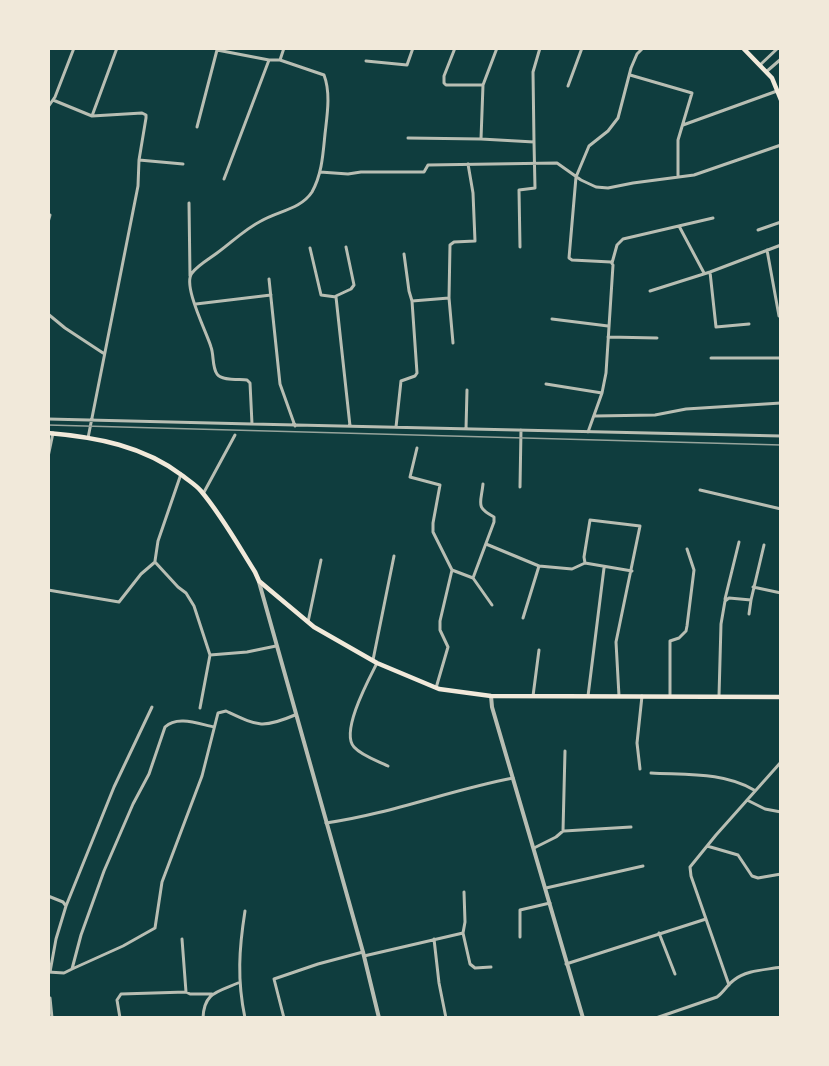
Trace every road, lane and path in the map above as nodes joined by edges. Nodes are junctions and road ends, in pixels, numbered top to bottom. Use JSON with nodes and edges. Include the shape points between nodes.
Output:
{"nodes":[{"id":1,"x":74,"y":48,"type":"edge"},
{"id":2,"x":117,"y":48,"type":"edge"},
{"id":3,"x":284,"y":48,"type":"edge"},
{"id":4,"x":413,"y":48,"type":"edge"},
{"id":5,"x":456,"y":48,"type":"edge"},
{"id":6,"x":497,"y":48,"type":"edge"},
{"id":7,"x":540,"y":48,"type":"edge"},
{"id":8,"x":582,"y":48,"type":"edge"},
{"id":9,"x":643,"y":48,"type":"edge"},
{"id":10,"x":742,"y":48,"type":"edge"},
{"id":11,"x":778,"y":48,"type":"edge"},
{"id":12,"x":638,"y":50,"type":"edge"},
{"id":13,"x":781,"y":59,"type":"edge"},
{"id":14,"x":269,"y":60,"type":"junction"},
{"id":15,"x":280,"y":60,"type":"junction"},
{"id":16,"x":366,"y":61,"type":"dead end"},
{"id":17,"x":760,"y":65,"type":"junction"},
{"id":18,"x":766,"y":72,"type":"junction"},
{"id":19,"x":630,"y":75,"type":"junction"},
{"id":20,"x":483,"y":86,"type":"junction"},
{"id":21,"x":568,"y":86,"type":"dead end"},
{"id":22,"x":779,"y":92,"type":"edge"},
{"id":23,"x":53,"y":100,"type":"junction"},
{"id":24,"x":781,"y":100,"type":"edge"},
{"id":25,"x":48,"y":107,"type":"edge"},
{"id":26,"x":92,"y":116,"type":"junction"},
{"id":27,"x":683,"y":125,"type":"junction"},
{"id":28,"x":196,"y":126,"type":"dead end"},
{"id":29,"x":408,"y":138,"type":"dead end"},
{"id":30,"x":481,"y":138,"type":"junction"},
{"id":31,"x":534,"y":142,"type":"junction"},
{"id":32,"x":781,"y":145,"type":"edge"},
{"id":33,"x":139,"y":160,"type":"junction"},
{"id":34,"x":533,"y":163,"type":"junction"},
{"id":35,"x":183,"y":164,"type":"dead end"},
{"id":36,"x":468,"y":164,"type":"junction"},
{"id":37,"x":320,"y":172,"type":"junction"},
{"id":38,"x":576,"y":177,"type":"junction"},
{"id":39,"x":678,"y":177,"type":"junction"},
{"id":40,"x":224,"y":179,"type":"dead end"},
{"id":41,"x":189,"y":203,"type":"dead end"},
{"id":42,"x":50,"y":215,"type":"dead end"},
{"id":43,"x":713,"y":218,"type":"dead end"},
{"id":44,"x":48,"y":222,"type":"edge"},
{"id":45,"x":781,"y":222,"type":"edge"},
{"id":46,"x":679,"y":226,"type":"junction"},
{"id":47,"x":758,"y":230,"type":"dead end"},
{"id":48,"x":781,"y":244,"type":"edge"},
{"id":49,"x":346,"y":247,"type":"dead end"},
{"id":50,"x":310,"y":248,"type":"dead end"},
{"id":51,"x":520,"y":248,"type":"dead end"},
{"id":52,"x":767,"y":250,"type":"junction"},
{"id":53,"x":404,"y":254,"type":"dead end"},
{"id":54,"x":612,"y":263,"type":"junction"},
{"id":55,"x":710,"y":272,"type":"junction"},
{"id":56,"x":704,"y":273,"type":"junction"},
{"id":57,"x":190,"y":276,"type":"junction"},
{"id":58,"x":269,"y":279,"type":"dead end"},
{"id":59,"x":650,"y":291,"type":"dead end"},
{"id":60,"x":271,"y":295,"type":"junction"},
{"id":61,"x":336,"y":296,"type":"junction"},
{"id":62,"x":449,"y":298,"type":"junction"},
{"id":63,"x":412,"y":301,"type":"junction"},
{"id":64,"x":195,"y":304,"type":"junction"},
{"id":65,"x":48,"y":314,"type":"edge"},
{"id":66,"x":779,"y":316,"type":"dead end"},
{"id":67,"x":552,"y":319,"type":"dead end"},
{"id":68,"x":749,"y":324,"type":"dead end"},
{"id":69,"x":608,"y":326,"type":"junction"},
{"id":70,"x":608,"y":337,"type":"junction"},
{"id":71,"x":657,"y":338,"type":"dead end"},
{"id":72,"x":453,"y":343,"type":"dead end"},
{"id":73,"x":103,"y":353,"type":"junction"},
{"id":74,"x":711,"y":358,"type":"dead end"},
{"id":75,"x":781,"y":358,"type":"edge"},
{"id":76,"x":546,"y":384,"type":"dead end"},
{"id":77,"x":467,"y":390,"type":"dead end"},
{"id":78,"x":602,"y":393,"type":"junction"},
{"id":79,"x":781,"y":403,"type":"edge"},
{"id":80,"x":594,"y":416,"type":"junction"},
{"id":81,"x":48,"y":419,"type":"edge"},
{"id":82,"x":91,"y":421,"type":"junction"},
{"id":83,"x":252,"y":424,"type":"junction"},
{"id":84,"x":295,"y":426,"type":"junction"},
{"id":85,"x":350,"y":426,"type":"junction"},
{"id":86,"x":396,"y":427,"type":"junction"},
{"id":87,"x":466,"y":429,"type":"junction"},
{"id":88,"x":521,"y":430,"type":"junction"},
{"id":89,"x":588,"y":432,"type":"junction"},
{"id":90,"x":50,"y":433,"type":"edge"},
{"id":91,"x":235,"y":435,"type":"dead end"},
{"id":92,"x":781,"y":436,"type":"edge"},
{"id":93,"x":88,"y":438,"type":"junction"},
{"id":94,"x":417,"y":448,"type":"dead end"},
{"id":95,"x":48,"y":457,"type":"edge"},
{"id":96,"x":181,"y":474,"type":"junction"},
{"id":97,"x":483,"y":484,"type":"dead end"},
{"id":98,"x":520,"y":486,"type":"dead end"},
{"id":99,"x":700,"y":490,"type":"dead end"},
{"id":100,"x":203,"y":494,"type":"junction"},
{"id":101,"x":781,"y":509,"type":"edge"},
{"id":102,"x":739,"y":542,"type":"dead end"},
{"id":103,"x":486,"y":544,"type":"junction"},
{"id":104,"x":764,"y":545,"type":"dead end"},
{"id":105,"x":687,"y":549,"type":"dead end"},
{"id":106,"x":394,"y":556,"type":"dead end"},
{"id":107,"x":321,"y":560,"type":"dead end"},
{"id":108,"x":155,"y":562,"type":"junction"},
{"id":109,"x":585,"y":562,"type":"junction"},
{"id":110,"x":539,"y":566,"type":"junction"},
{"id":111,"x":604,"y":568,"type":"junction"},
{"id":112,"x":452,"y":570,"type":"junction"},
{"id":113,"x":632,"y":571,"type":"junction"},
{"id":114,"x":473,"y":578,"type":"junction"},
{"id":115,"x":259,"y":581,"type":"junction"},
{"id":116,"x":753,"y":587,"type":"junction"},
{"id":117,"x":48,"y":590,"type":"edge"},
{"id":118,"x":781,"y":593,"type":"edge"},
{"id":119,"x":751,"y":600,"type":"junction"},
{"id":120,"x":725,"y":601,"type":"junction"},
{"id":121,"x":492,"y":606,"type":"dead end"},
{"id":122,"x":749,"y":614,"type":"dead end"},
{"id":123,"x":523,"y":618,"type":"dead end"},
{"id":124,"x":308,"y":622,"type":"junction"},
{"id":125,"x":276,"y":646,"type":"junction"},
{"id":126,"x":539,"y":650,"type":"dead end"},
{"id":127,"x":210,"y":655,"type":"junction"},
{"id":128,"x":375,"y":661,"type":"junction"},
{"id":129,"x":436,"y":688,"type":"junction"},
{"id":130,"x":491,"y":696,"type":"junction"},
{"id":131,"x":533,"y":696,"type":"junction"},
{"id":132,"x":588,"y":696,"type":"junction"},
{"id":133,"x":619,"y":696,"type":"junction"},
{"id":134,"x":642,"y":696,"type":"junction"},
{"id":135,"x":670,"y":696,"type":"junction"},
{"id":136,"x":719,"y":696,"type":"junction"},
{"id":137,"x":781,"y":697,"type":"edge"},
{"id":138,"x":152,"y":707,"type":"dead end"},
{"id":139,"x":200,"y":708,"type":"dead end"},
{"id":140,"x":296,"y":715,"type":"junction"},
{"id":141,"x":214,"y":727,"type":"junction"},
{"id":142,"x":565,"y":751,"type":"dead end"},
{"id":143,"x":781,"y":762,"type":"edge"},
{"id":144,"x":388,"y":766,"type":"dead end"},
{"id":145,"x":640,"y":769,"type":"dead end"},
{"id":146,"x":651,"y":773,"type":"dead end"},
{"id":147,"x":513,"y":778,"type":"junction"},
{"id":148,"x":754,"y":790,"type":"junction"},
{"id":149,"x":747,"y":800,"type":"junction"},
{"id":150,"x":781,"y":812,"type":"edge"},
{"id":151,"x":326,"y":823,"type":"junction"},
{"id":152,"x":631,"y":827,"type":"dead end"},
{"id":153,"x":563,"y":831,"type":"junction"},
{"id":154,"x":707,"y":846,"type":"junction"},
{"id":155,"x":534,"y":848,"type":"junction"},
{"id":156,"x":642,"y":866,"type":"dead end"},
{"id":157,"x":781,"y":874,"type":"edge"},
{"id":158,"x":546,"y":888,"type":"junction"},
{"id":159,"x":464,"y":892,"type":"dead end"},
{"id":160,"x":48,"y":896,"type":"edge"},
{"id":161,"x":550,"y":903,"type":"junction"},
{"id":162,"x":66,"y":906,"type":"junction"},
{"id":163,"x":245,"y":911,"type":"dead end"},
{"id":164,"x":706,"y":919,"type":"junction"},
{"id":165,"x":463,"y":933,"type":"junction"},
{"id":166,"x":659,"y":933,"type":"junction"},
{"id":167,"x":520,"y":937,"type":"dead end"},
{"id":168,"x":182,"y":939,"type":"dead end"},
{"id":169,"x":434,"y":939,"type":"junction"},
{"id":170,"x":363,"y":954,"type":"junction"},
{"id":171,"x":566,"y":964,"type":"junction"},
{"id":172,"x":491,"y":967,"type":"dead end"},
{"id":173,"x":781,"y":967,"type":"edge"},
{"id":174,"x":72,"y":969,"type":"junction"},
{"id":175,"x":49,"y":972,"type":"edge"},
{"id":176,"x":675,"y":974,"type":"dead end"},
{"id":177,"x":239,"y":983,"type":"junction"},
{"id":178,"x":729,"y":985,"type":"junction"},
{"id":179,"x":186,"y":992,"type":"junction"},
{"id":180,"x":212,"y":994,"type":"junction"},
{"id":181,"x":50,"y":998,"type":"dead end"},
{"id":182,"x":52,"y":1018,"type":"edge"},
{"id":183,"x":120,"y":1018,"type":"edge"},
{"id":184,"x":203,"y":1018,"type":"edge"},
{"id":185,"x":245,"y":1018,"type":"edge"},
{"id":186,"x":284,"y":1018,"type":"edge"},
{"id":187,"x":379,"y":1018,"type":"edge"},
{"id":188,"x":446,"y":1018,"type":"edge"},
{"id":189,"x":583,"y":1018,"type":"edge"},
{"id":190,"x":656,"y":1018,"type":"edge"}],
"edges":[{"from":1,"to":23,"type":"street"},
{"from":2,"to":26,"type":"street"},
{"from":3,"to":15,"type":"street"},
{"from":4,"to":16,"type":"street","via":[[407,65]]},
{"from":5,"to":20,"type":"street","via":[[444,83]]},
{"from":6,"to":20,"type":"street"},
{"from":7,"to":31,"type":"street","via":[[533,72]]},
{"from":8,"to":21,"type":"street"},
{"from":9,"to":12,"type":"street"},
{"from":10,"to":17,"type":"main road"},
{"from":11,"to":17,"type":"street"},
{"from":12,"to":19,"type":"street"},
{"from":13,"to":18,"type":"street"},
{"from":14,"to":15,"type":"street"},
{"from":14,"to":28,"type":"street","via":[[217,50]]},
{"from":14,"to":40,"type":"street"},
{"from":15,"to":37,"type":"street","via":[[324,75],[327,83]]},
{"from":17,"to":18,"type":"main road"},
{"from":18,"to":22,"type":"main road"},
{"from":19,"to":27,"type":"street","via":[[691,92]]},
{"from":19,"to":38,"type":"street","via":[[618,118],[589,146]]},
{"from":20,"to":30,"type":"street"},
{"from":22,"to":24,"type":"main road"},
{"from":22,"to":27,"type":"street"},
{"from":23,"to":25,"type":"street"},
{"from":23,"to":26,"type":"street"},
{"from":26,"to":33,"type":"street","via":[[144,113]]},
{"from":27,"to":39,"type":"street","via":[[677,146]]},
{"from":29,"to":30,"type":"street"},
{"from":30,"to":31,"type":"street"},
{"from":31,"to":34,"type":"street"},
{"from":32,"to":39,"type":"street","via":[[706,172]]},
{"from":33,"to":35,"type":"street"},
{"from":33,"to":73,"type":"street","via":[[136,195]]},
{"from":34,"to":36,"type":"street"},
{"from":34,"to":38,"type":"street","via":[[557,163]]},
{"from":34,"to":51,"type":"street","via":[[535,188],[519,190]]},
{"from":36,"to":37,"type":"street","via":[[428,165],[424,172]]},
{"from":36,"to":62,"type":"street","via":[[475,241],[450,245]]},
{"from":37,"to":57,"type":"street","via":[[306,200],[258,222]]},
{"from":38,"to":39,"type":"street","via":[[608,188]]},
{"from":38,"to":54,"type":"street","via":[[569,258]]},
{"from":41,"to":57,"type":"street"},
{"from":42,"to":44,"type":"street"},
{"from":43,"to":46,"type":"street"},
{"from":45,"to":47,"type":"street"},
{"from":46,"to":54,"type":"street","via":[[619,241]]},
{"from":46,"to":56,"type":"street"},
{"from":48,"to":52,"type":"street"},
{"from":49,"to":61,"type":"street","via":[[354,285]]},
{"from":50,"to":61,"type":"street","via":[[321,295]]},
{"from":52,"to":55,"type":"street"},
{"from":52,"to":66,"type":"street"},
{"from":53,"to":63,"type":"street"},
{"from":54,"to":69,"type":"street"},
{"from":55,"to":56,"type":"street"},
{"from":55,"to":68,"type":"street","via":[[716,327]]},
{"from":56,"to":59,"type":"street"},
{"from":57,"to":64,"type":"street"},
{"from":58,"to":60,"type":"street"},
{"from":60,"to":64,"type":"street"},
{"from":60,"to":84,"type":"street","via":[[280,384]]},
{"from":61,"to":85,"type":"street"},
{"from":62,"to":63,"type":"street"},
{"from":62,"to":72,"type":"street"},
{"from":63,"to":86,"type":"street","via":[[417,373],[401,381]]},
{"from":64,"to":83,"type":"street","via":[[217,374],[250,383]]},
{"from":65,"to":73,"type":"street"},
{"from":67,"to":69,"type":"street"},
{"from":69,"to":70,"type":"street"},
{"from":70,"to":71,"type":"street"},
{"from":70,"to":78,"type":"street"},
{"from":73,"to":82,"type":"street"},
{"from":74,"to":75,"type":"street"},
{"from":76,"to":78,"type":"street"},
{"from":77,"to":87,"type":"street"},
{"from":78,"to":80,"type":"street"},
{"from":79,"to":80,"type":"street","via":[[686,409],[655,415]]},
{"from":80,"to":89,"type":"street"},
{"from":81,"to":82,"type":"street"},
{"from":82,"to":83,"type":"street"},
{"from":82,"to":93,"type":"street"},
{"from":83,"to":84,"type":"street"},
{"from":84,"to":85,"type":"street"},
{"from":85,"to":86,"type":"street"},
{"from":86,"to":87,"type":"street"},
{"from":87,"to":88,"type":"street"},
{"from":88,"to":89,"type":"street"},
{"from":88,"to":98,"type":"street"},
{"from":89,"to":92,"type":"street"},
{"from":90,"to":93,"type":"main road"},
{"from":90,"to":95,"type":"street"},
{"from":91,"to":100,"type":"street"},
{"from":93,"to":96,"type":"main road","via":[[153,456]]},
{"from":94,"to":112,"type":"street","via":[[410,477],[440,485],[433,532]]},
{"from":96,"to":100,"type":"main road"},
{"from":96,"to":108,"type":"street","via":[[158,541]]},
{"from":97,"to":103,"type":"street","via":[[482,510],[495,519]]},
{"from":99,"to":101,"type":"street"},
{"from":100,"to":115,"type":"main road"},
{"from":102,"to":120,"type":"street"},
{"from":103,"to":110,"type":"street"},
{"from":103,"to":114,"type":"street"},
{"from":104,"to":116,"type":"street"},
{"from":105,"to":135,"type":"street","via":[[694,570],[686,631],[670,641]]},
{"from":106,"to":128,"type":"street"},
{"from":107,"to":124,"type":"street"},
{"from":108,"to":117,"type":"street","via":[[119,602]]},
{"from":108,"to":127,"type":"street","via":[[194,606]]},
{"from":109,"to":110,"type":"street","via":[[572,569]]},
{"from":109,"to":111,"type":"street"},
{"from":109,"to":113,"type":"street","via":[[591,520],[639,525]]},
{"from":110,"to":123,"type":"street"},
{"from":111,"to":113,"type":"street"},
{"from":111,"to":132,"type":"street"},
{"from":112,"to":114,"type":"street"},
{"from":112,"to":129,"type":"street","via":[[440,621],[448,647]]},
{"from":113,"to":133,"type":"street","via":[[616,642]]},
{"from":114,"to":121,"type":"street"},
{"from":115,"to":124,"type":"main road"},
{"from":115,"to":125,"type":"street"},
{"from":116,"to":118,"type":"street"},
{"from":116,"to":119,"type":"street"},
{"from":119,"to":120,"type":"street"},
{"from":119,"to":122,"type":"street"},
{"from":120,"to":136,"type":"street"},
{"from":124,"to":128,"type":"main road"},
{"from":125,"to":127,"type":"street"},
{"from":125,"to":140,"type":"street"},
{"from":126,"to":131,"type":"street"},
{"from":127,"to":139,"type":"street"},
{"from":128,"to":129,"type":"main road"},
{"from":128,"to":144,"type":"street","via":[[358,704],[350,739],[356,749]]},
{"from":129,"to":130,"type":"main road"},
{"from":130,"to":131,"type":"main road"},
{"from":130,"to":147,"type":"street"},
{"from":131,"to":132,"type":"main road"},
{"from":132,"to":133,"type":"main road"},
{"from":133,"to":134,"type":"main road"},
{"from":134,"to":135,"type":"main road"},
{"from":134,"to":145,"type":"street","via":[[637,743]]},
{"from":135,"to":136,"type":"main road"},
{"from":136,"to":137,"type":"main road"},
{"from":138,"to":162,"type":"street","via":[[114,787]]},
{"from":140,"to":141,"type":"street","via":[[263,724],[249,723],[222,711]]},
{"from":140,"to":151,"type":"street"},
{"from":141,"to":174,"type":"street","via":[[202,776],[162,882],[155,928]]},
{"from":141,"to":174,"type":"street","via":[[183,721],[165,726],[149,774],[104,871]]},
{"from":142,"to":153,"type":"street"},
{"from":143,"to":148,"type":"street"},
{"from":146,"to":148,"type":"street","via":[[706,776]]},
{"from":147,"to":151,"type":"street"},
{"from":147,"to":155,"type":"street"},
{"from":148,"to":149,"type":"street"},
{"from":149,"to":150,"type":"street"},
{"from":149,"to":154,"type":"street"},
{"from":151,"to":170,"type":"street"},
{"from":152,"to":153,"type":"street"},
{"from":153,"to":155,"type":"street"},
{"from":154,"to":157,"type":"street","via":[[738,855],[755,877]]},
{"from":154,"to":164,"type":"street","via":[[689,872]]},
{"from":155,"to":158,"type":"street"},
{"from":156,"to":158,"type":"street"},
{"from":158,"to":161,"type":"street"},
{"from":159,"to":165,"type":"street"},
{"from":160,"to":162,"type":"street"},
{"from":161,"to":167,"type":"street","via":[[520,910]]},
{"from":161,"to":171,"type":"street"},
{"from":162,"to":175,"type":"street"},
{"from":163,"to":177,"type":"street"},
{"from":164,"to":166,"type":"street"},
{"from":164,"to":178,"type":"street"},
{"from":165,"to":169,"type":"street"},
{"from":165,"to":172,"type":"street","via":[[471,966]]},
{"from":166,"to":171,"type":"street"},
{"from":166,"to":176,"type":"street"},
{"from":168,"to":179,"type":"street"},
{"from":169,"to":170,"type":"street"},
{"from":169,"to":188,"type":"street"},
{"from":170,"to":186,"type":"street","via":[[274,979]]},
{"from":170,"to":187,"type":"street"},
{"from":171,"to":189,"type":"street"},
{"from":173,"to":178,"type":"street","via":[[744,975]]},
{"from":174,"to":175,"type":"street"},
{"from":177,"to":180,"type":"street"},
{"from":177,"to":185,"type":"street"},
{"from":178,"to":190,"type":"street","via":[[717,997]]},
{"from":179,"to":180,"type":"street"},
{"from":179,"to":183,"type":"street","via":[[121,994],[117,1004]]},
{"from":180,"to":184,"type":"street"},
{"from":181,"to":182,"type":"street"}]}
